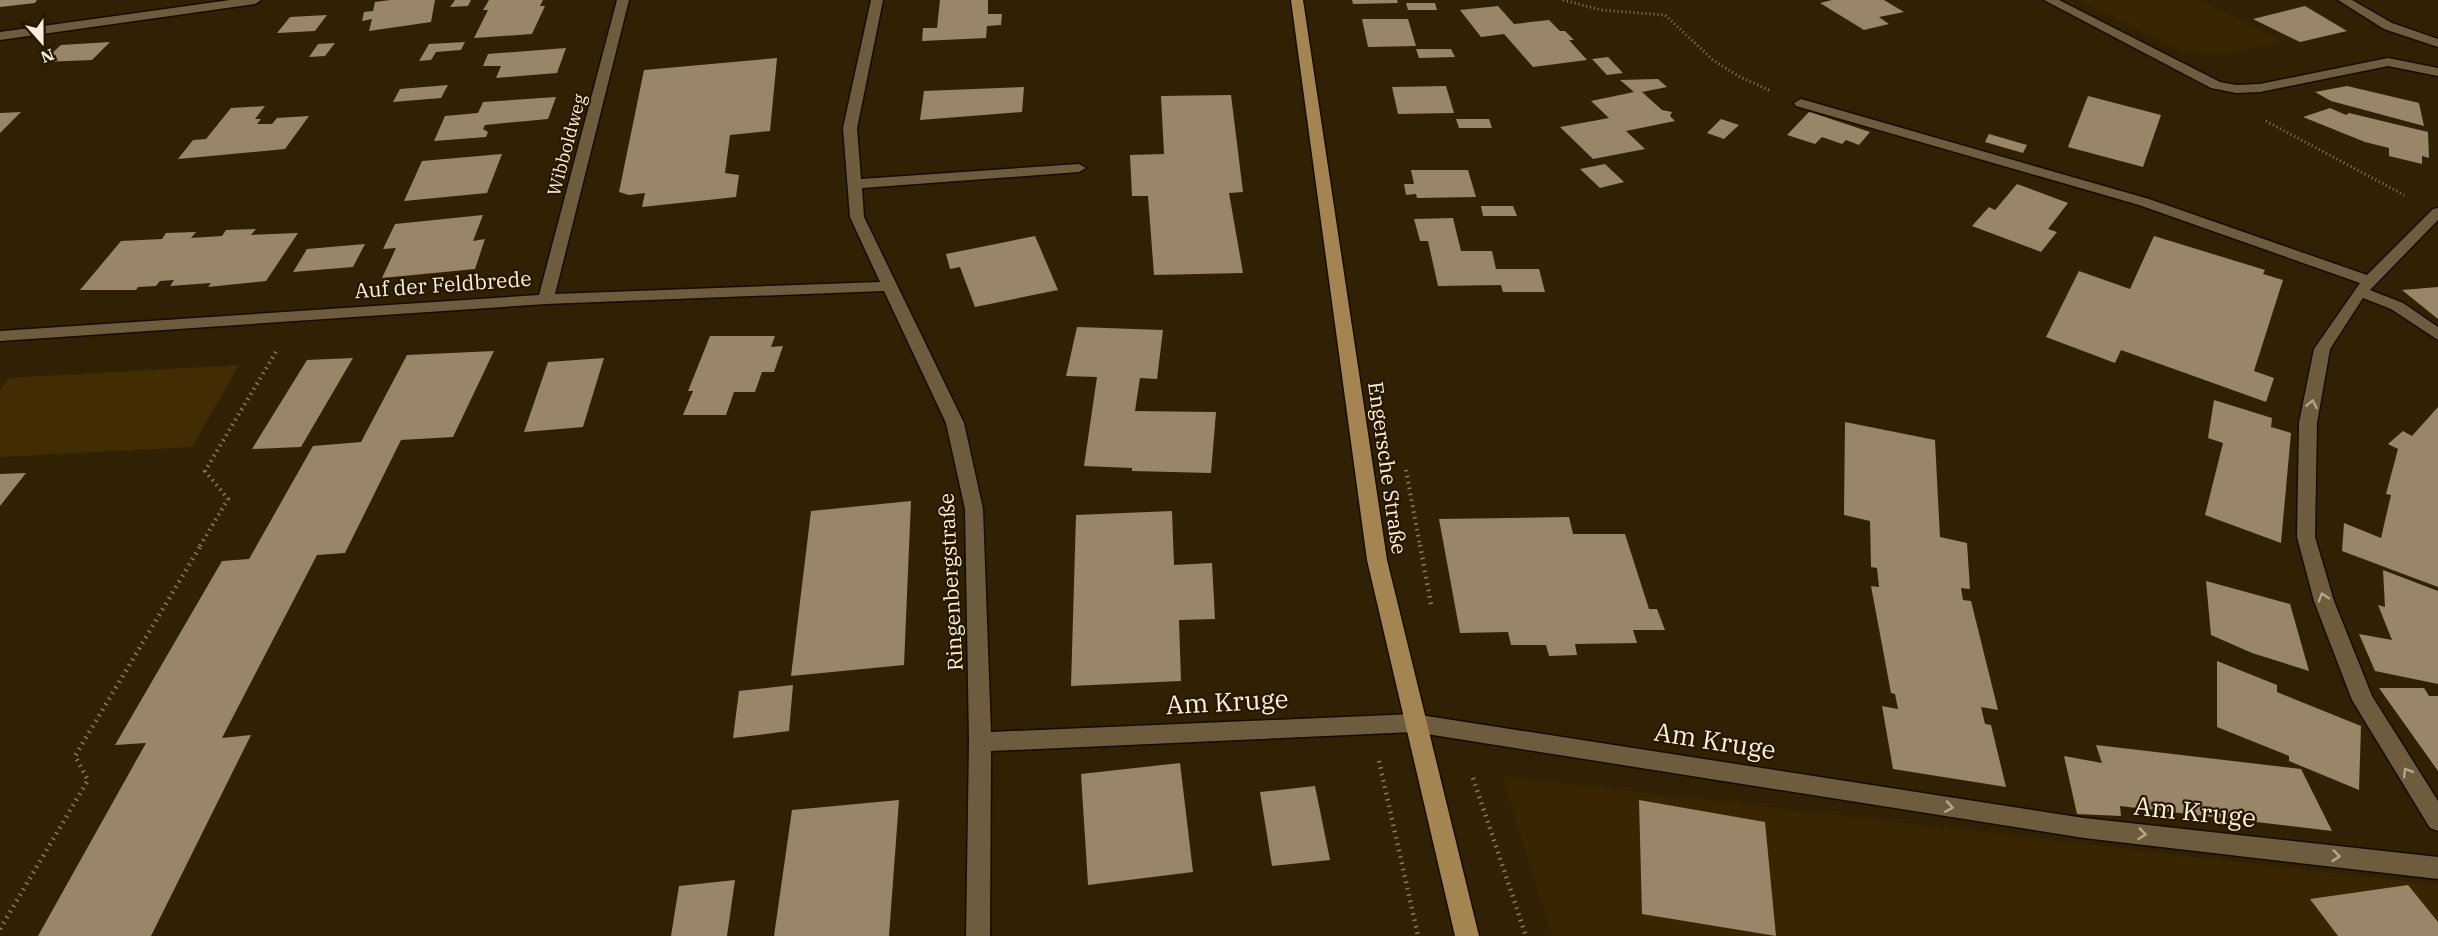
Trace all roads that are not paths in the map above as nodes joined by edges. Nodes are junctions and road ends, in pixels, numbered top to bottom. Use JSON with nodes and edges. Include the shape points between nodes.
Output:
{"nodes":[{"id":1,"x":255,"y":0,"type":"edge"},
{"id":2,"x":623,"y":0,"type":"edge"},
{"id":3,"x":877,"y":0,"type":"edge"},
{"id":4,"x":1297,"y":0,"type":"edge"},
{"id":5,"x":2050,"y":0,"type":"edge"},
{"id":6,"x":2344,"y":0,"type":"edge"},
{"id":7,"x":0,"y":36,"type":"edge"},
{"id":8,"x":2438,"y":43,"type":"edge"},
{"id":9,"x":2438,"y":72,"type":"edge"},
{"id":10,"x":1801,"y":102,"type":"road end"},
{"id":11,"x":1079,"y":168,"type":"dead end"},
{"id":12,"x":854,"y":184,"type":"junction"},
{"id":13,"x":2437,"y":212,"type":"edge"},
{"id":14,"x":889,"y":286,"type":"junction"},
{"id":15,"x":2365,"y":286,"type":"junction"},
{"id":16,"x":546,"y":299,"type":"junction"},
{"id":17,"x":2438,"y":335,"type":"edge"},
{"id":18,"x":0,"y":336,"type":"edge"},
{"id":19,"x":1414,"y":723,"type":"junction"},
{"id":20,"x":980,"y":742,"type":"junction"},
{"id":21,"x":2438,"y":821,"type":"edge"},
{"id":22,"x":2438,"y":868,"type":"edge"},
{"id":23,"x":978,"y":936,"type":"edge"},
{"id":24,"x":1467,"y":936,"type":"edge"}],
"edges":[{"from":1,"to":7,"type":"street"},
{"from":2,"to":16,"type":"street","name":"Wibboldweg"},
{"from":3,"to":12,"type":"street","name":"Ringenbergstraße","via":[[850,128]]},
{"from":4,"to":19,"type":"main road","name":"Engersche Straße","via":[[1377,560]]},
{"from":5,"to":9,"type":"street","via":[[2216,85],[2236,89],[2260,88],[2388,62]]},
{"from":6,"to":8,"type":"street","via":[[2388,26]]},
{"from":10,"to":15,"type":"street","via":[[2144,202]]},
{"from":11,"to":12,"type":"street"},
{"from":12,"to":14,"type":"street","name":"Ringenbergstraße","via":[[857,217]]},
{"from":13,"to":15,"type":"street"},
{"from":14,"to":16,"type":"street","name":"Auf der Feldbrede"},
{"from":14,"to":20,"type":"street","name":"Ringenbergstraße","via":[[955,423],[974,509]]},
{"from":15,"to":17,"type":"street"},
{"from":21,"to":15,"type":"street","one_way":true,"via":[[2363,700],[2324,601],[2306,537],[2308,423],[2322,349]]},
{"from":16,"to":18,"type":"street","name":"Auf der Feldbrede"},
{"from":19,"to":20,"type":"street","name":"Am Kruge"},
{"from":19,"to":22,"type":"street","name":"Am Kruge","one_way":true,"via":[[2084,828]]},
{"from":19,"to":24,"type":"main road","name":"Engersche Straße"},
{"from":20,"to":23,"type":"street","name":"Ringenbergstraße"}]}
